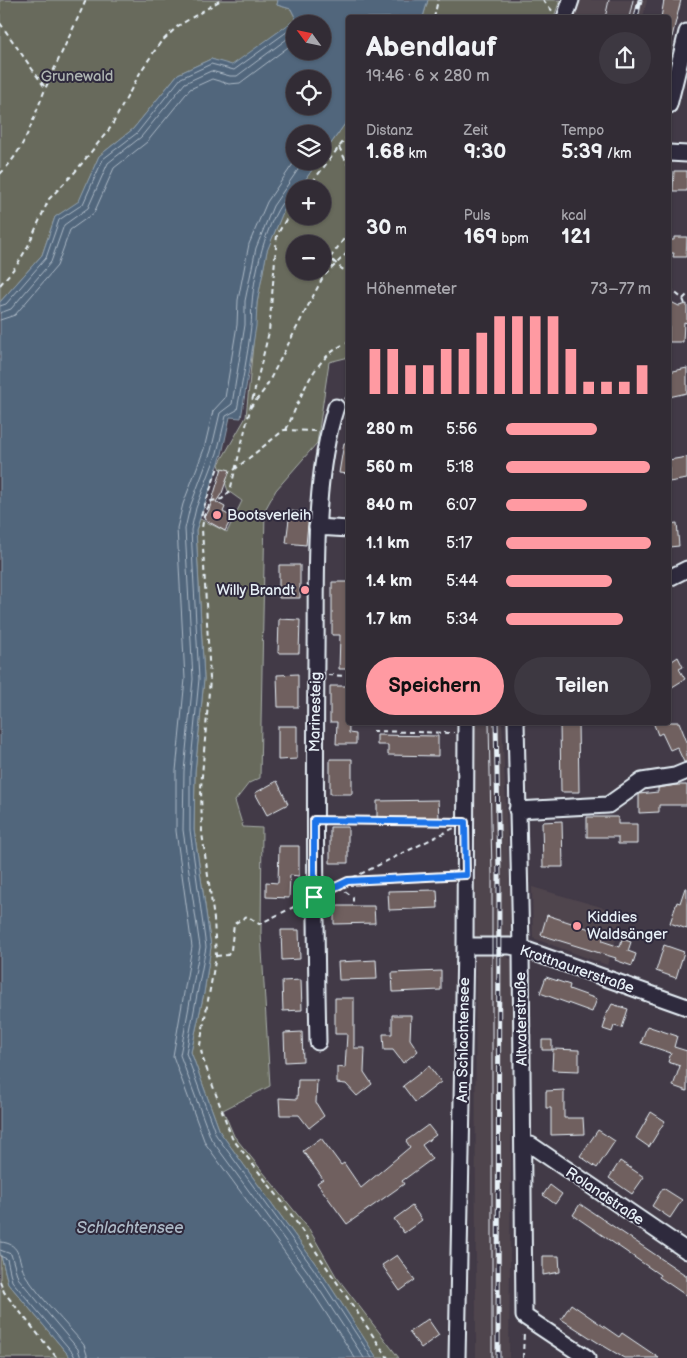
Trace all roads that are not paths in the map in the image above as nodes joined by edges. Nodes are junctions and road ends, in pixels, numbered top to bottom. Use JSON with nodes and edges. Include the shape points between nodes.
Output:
{"nodes":[{"id":1,"x":570,"y":0,"type":"edge"},
{"id":2,"x":566,"y":15,"type":"edge"},
{"id":3,"x":687,"y":32,"type":"edge"},
{"id":4,"x":671,"y":97,"type":"edge"},
{"id":5,"x":671,"y":153,"type":"edge"},
{"id":6,"x":687,"y":154,"type":"edge"},
{"id":7,"x":336,"y":407,"type":"dead end"},
{"id":8,"x":317,"y":527,"type":"junction"},
{"id":9,"x":346,"y":528,"type":"edge"},
{"id":10,"x":687,"y":569,"type":"edge"},
{"id":11,"x":671,"y":577,"type":"edge"},
{"id":12,"x":516,"y":725,"type":"edge"},
{"id":13,"x":466,"y":728,"type":"edge"},
{"id":14,"x":687,"y":771,"type":"edge"},
{"id":15,"x":517,"y":810,"type":"junction"},
{"id":16,"x":465,"y":946,"type":"junction"},
{"id":17,"x":521,"y":948,"type":"junction"},
{"id":18,"x":687,"y":1007,"type":"edge"},
{"id":19,"x":318,"y":1042,"type":"dead end"},
{"id":20,"x":522,"y":1145,"type":"junction"},
{"id":21,"x":687,"y":1251,"type":"edge"},
{"id":22,"x":457,"y":1358,"type":"edge"},
{"id":23,"x":587,"y":1358,"type":"edge"}],
"edges":[{"from":1,"to":2,"type":"street"},
{"from":3,"to":4,"type":"street"},
{"from":5,"to":6,"type":"street"},
{"from":7,"to":8,"type":"street","name":"Marinesteig","via":[[327,433]]},
{"from":8,"to":9,"type":"street"},
{"from":8,"to":19,"type":"street","name":"Marinesteig","via":[[314,897]]},
{"from":10,"to":11,"type":"street"},
{"from":12,"to":15,"type":"street","name":"Altvaterstraße"},
{"from":13,"to":16,"type":"street","name":"Am Schlachtensee"},
{"from":14,"to":15,"type":"street","via":[[642,781],[608,805]]},
{"from":15,"to":17,"type":"street","name":"Altvaterstraße"},
{"from":16,"to":17,"type":"street","name":"Krottnaurerstraße"},
{"from":16,"to":22,"type":"street","name":"Am Schlachtensee"},
{"from":17,"to":18,"type":"street","name":"Krottnaurerstraße"},
{"from":17,"to":20,"type":"street","name":"Altvaterstraße"},
{"from":20,"to":21,"type":"street","name":"Rolandstraße","via":[[531,1145]]},
{"from":20,"to":23,"type":"street","name":"Altvaterstraße","via":[[524,1321]]}]}
